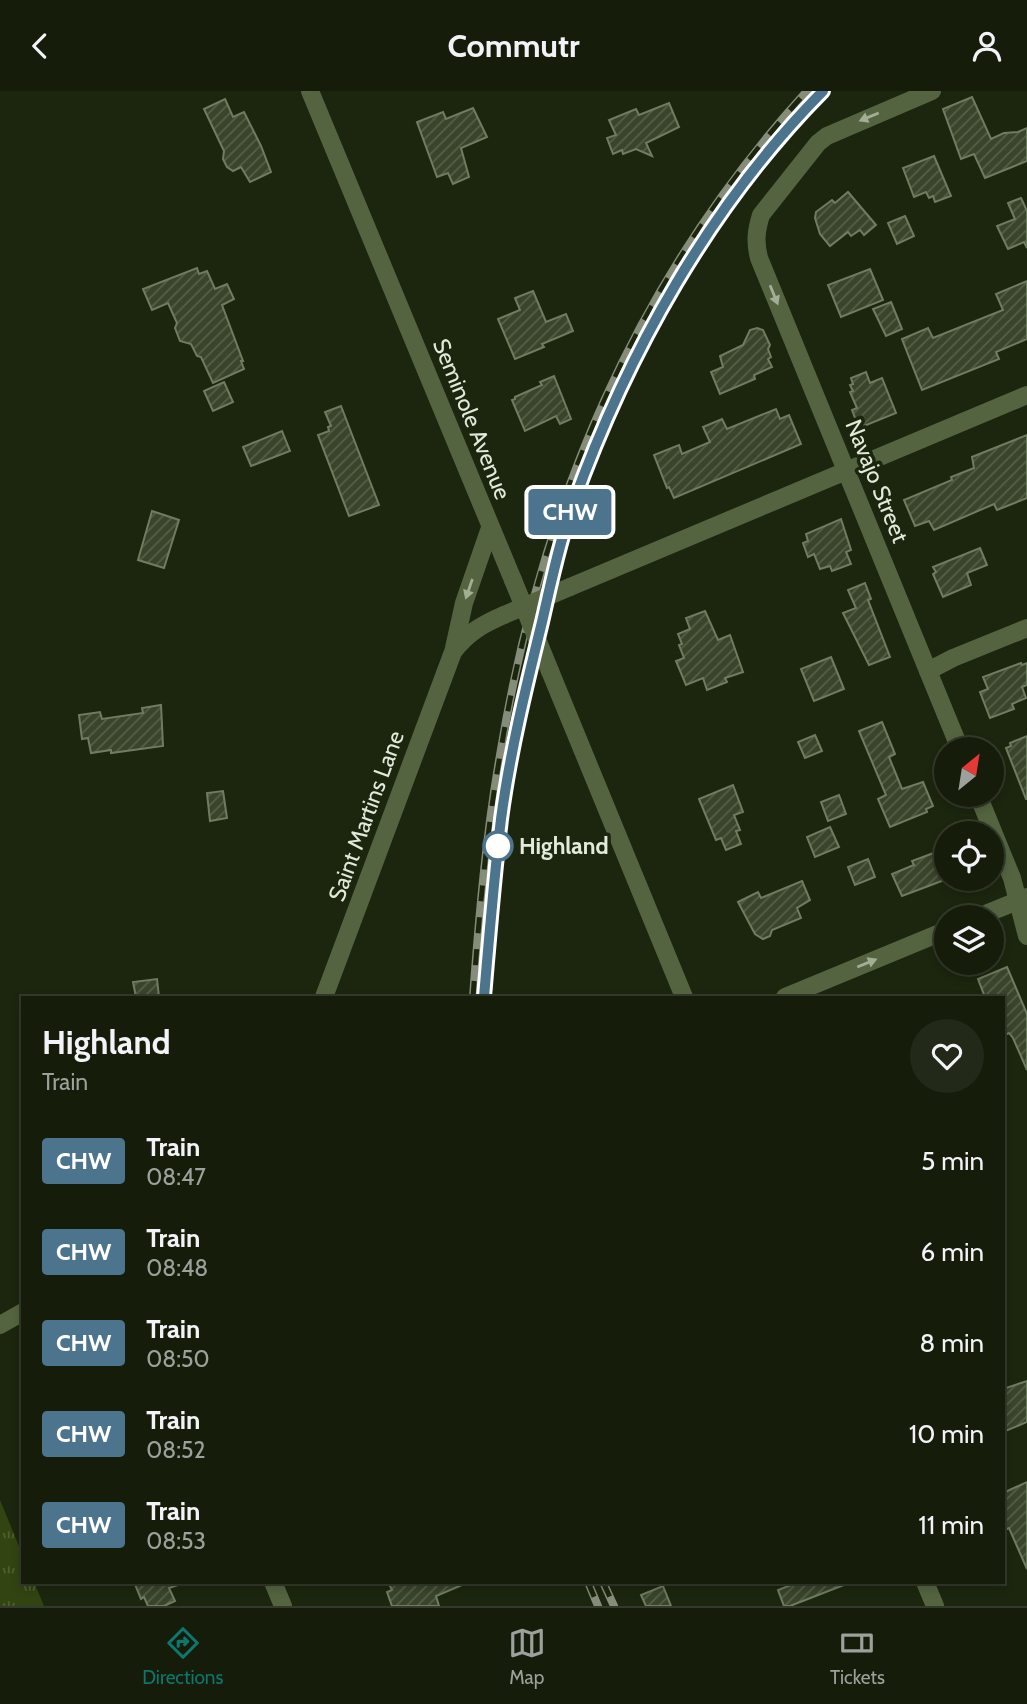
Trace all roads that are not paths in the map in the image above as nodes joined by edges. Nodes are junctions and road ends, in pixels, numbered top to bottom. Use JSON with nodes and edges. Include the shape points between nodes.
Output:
{"nodes":[{"id":1,"x":310,"y":91,"type":"edge"},
{"id":2,"x":932,"y":91,"type":"edge"},
{"id":3,"x":1027,"y":395,"type":"edge"},
{"id":4,"x":847,"y":471,"type":"junction"},
{"id":5,"x":490,"y":528,"type":"junction"},
{"id":6,"x":523,"y":606,"type":"junction"},
{"id":7,"x":1027,"y":628,"type":"edge"},
{"id":8,"x":453,"y":652,"type":"junction"},
{"id":9,"x":928,"y":671,"type":"junction"},
{"id":10,"x":955,"y":737,"type":"edge"},
{"id":11,"x":983,"y":807,"type":"edge"},
{"id":12,"x":1023,"y":899,"type":"edge"},
{"id":13,"x":1004,"y":907,"type":"edge"},
{"id":14,"x":934,"y":935,"type":"edge"},
{"id":15,"x":1027,"y":936,"type":"edge"},
{"id":16,"x":324,"y":996,"type":"edge"},
{"id":17,"x":684,"y":996,"type":"edge"},
{"id":18,"x":787,"y":996,"type":"edge"},
{"id":19,"x":21,"y":1313,"type":"edge"},
{"id":20,"x":0,"y":1325,"type":"edge"},
{"id":21,"x":274,"y":1584,"type":"edge"},
{"id":22,"x":926,"y":1584,"type":"edge"},
{"id":23,"x":283,"y":1606,"type":"edge"},
{"id":24,"x":935,"y":1606,"type":"edge"}],
"edges":[{"from":1,"to":5,"type":"street","name":"Seminole Avenue"},
{"from":2,"to":4,"type":"street","name":"Navajo Street","one_way":true,"via":[[837,130],[818,143],[767,207],[757,230],[759,258]]},
{"from":3,"to":4,"type":"street","name":"Saint Martins Lane"},
{"from":4,"to":6,"type":"street","name":"Saint Martins Lane","bridge":true},
{"from":4,"to":9,"type":"street","name":"Navajo Street"},
{"from":5,"to":6,"type":"street","name":"Seminole Avenue","bridge":true},
{"from":5,"to":8,"type":"street","name":"Saint Martins Lane","one_way":true},
{"from":6,"to":8,"type":"street","name":"Saint Martins Lane","bridge":true,"via":[[470,632]]},
{"from":6,"to":17,"type":"street","name":"Seminole Avenue","bridge":true},
{"from":7,"to":9,"type":"street"},
{"from":8,"to":16,"type":"street","name":"Saint Martins Lane"},
{"from":9,"to":10,"type":"street","name":"Navajo Street"},
{"from":11,"to":12,"type":"street"},
{"from":12,"to":13,"type":"street"},
{"from":12,"to":15,"type":"street"},
{"from":18,"to":14,"type":"street","one_way":true},
{"from":19,"to":20,"type":"street"},
{"from":21,"to":23,"type":"street"},
{"from":22,"to":24,"type":"street"}]}
